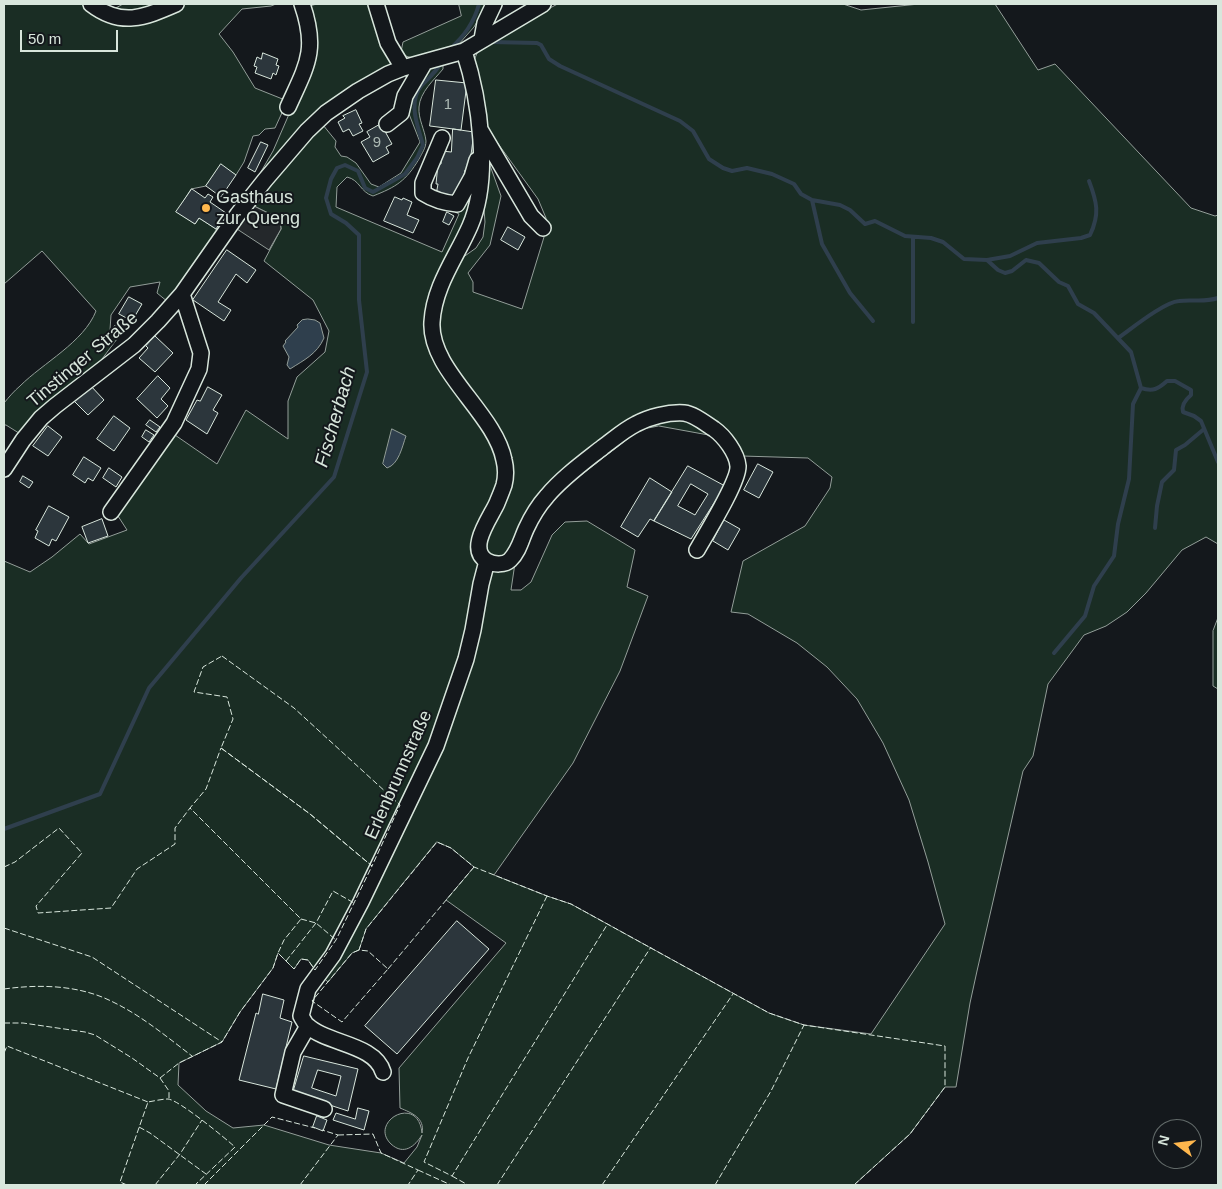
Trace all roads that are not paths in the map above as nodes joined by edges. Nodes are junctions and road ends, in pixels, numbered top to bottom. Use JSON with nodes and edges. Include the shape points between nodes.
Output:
{"nodes":[{"id":1,"x":90,"y":4,"type":"edge"},
{"id":2,"x":176,"y":4,"type":"edge"},
{"id":3,"x":302,"y":4,"type":"edge"},
{"id":4,"x":376,"y":4,"type":"edge"},
{"id":5,"x":494,"y":4,"type":"edge"},
{"id":6,"x":543,"y":4,"type":"edge"},
{"id":7,"x":482,"y":39,"type":"junction"},
{"id":8,"x":459,"y":53,"type":"junction"},
{"id":9,"x":428,"y":61,"type":"junction"},
{"id":10,"x":403,"y":68,"type":"junction"},
{"id":11,"x":288,"y":107,"type":"dead end"},
{"id":12,"x":387,"y":124,"type":"dead end"},
{"id":13,"x":480,"y":129,"type":"junction"},
{"id":14,"x":442,"y":138,"type":"dead end"},
{"id":15,"x":481,"y":147,"type":"junction"},
{"id":16,"x":543,"y":228,"type":"dead end"},
{"id":17,"x":182,"y":294,"type":"junction"},
{"id":18,"x":4,"y":469,"type":"edge"},
{"id":19,"x":111,"y":512,"type":"dead end"},
{"id":20,"x":697,"y":550,"type":"dead end"},
{"id":21,"x":487,"y":561,"type":"junction"},
{"id":22,"x":308,"y":1026,"type":"junction"},
{"id":23,"x":383,"y":1072,"type":"dead end"},
{"id":24,"x":324,"y":1109,"type":"dead end"}],
"edges":[{"from":1,"to":2,"type":"street","via":[[117,18],[133,19]]},
{"from":3,"to":11,"type":"street","via":[[310,35],[309,59]]},
{"from":4,"to":10,"type":"street","via":[[388,43]]},
{"from":5,"to":7,"type":"street"},
{"from":6,"to":7,"type":"street","name":"Tinstinger Straße"},
{"from":7,"to":8,"type":"street","name":"Tinstinger Straße"},
{"from":8,"to":9,"type":"street","name":"Tinstinger Straße"},
{"from":8,"to":13,"type":"street","via":[[475,97]]},
{"from":9,"to":10,"type":"street","name":"Tinstinger Straße"},
{"from":9,"to":12,"type":"street","via":[[404,96],[401,113]]},
{"from":10,"to":17,"type":"street","name":"Tinstinger Straße","via":[[358,91],[307,131],[238,214]]},
{"from":13,"to":15,"type":"street"},
{"from":13,"to":16,"type":"street","via":[[531,216]]},
{"from":14,"to":15,"type":"street","via":[[423,182],[423,193],[448,204],[457,204],[472,176]]},
{"from":15,"to":21,"type":"street","via":[[481,186],[471,225],[436,298],[432,339],[502,449],[504,483],[484,524],[479,544],[481,555]]},
{"from":17,"to":18,"type":"street","name":"Tinstinger Straße","via":[[134,345],[41,418]]},
{"from":17,"to":19,"type":"street","via":[[201,354],[200,369],[174,423]]},
{"from":20,"to":21,"type":"street","via":[[736,479],[738,465],[733,451],[720,433],[685,413],[657,416],[635,424],[618,436],[547,496],[517,551],[507,562]]},
{"from":21,"to":22,"type":"street","name":"Erlenbrunnstraße","via":[[466,660],[436,746],[342,938],[308,988],[301,1016]]},
{"from":22,"to":23,"type":"street","via":[[377,1060]]},
{"from":22,"to":24,"type":"street","via":[[293,1052],[283,1094]]}]}
